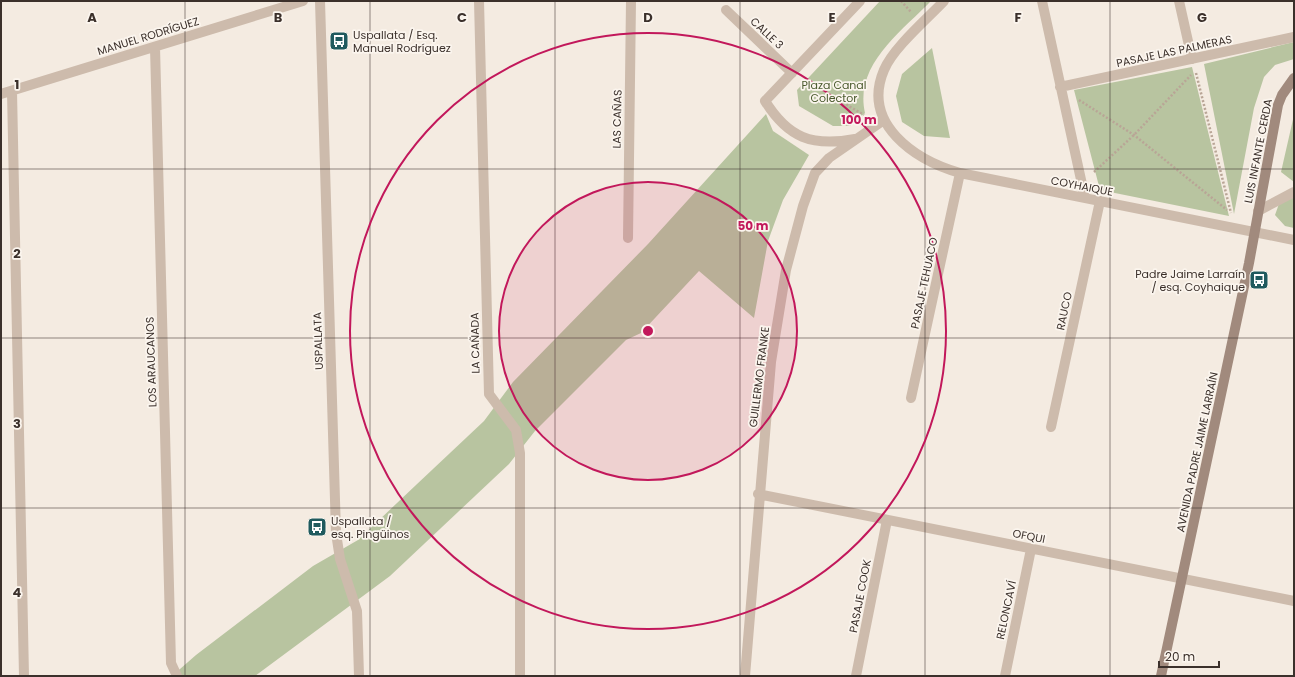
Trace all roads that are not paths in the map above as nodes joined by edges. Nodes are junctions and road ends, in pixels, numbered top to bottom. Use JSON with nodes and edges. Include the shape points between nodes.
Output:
{"nodes":[{"id":1,"x":303,"y":1,"type":"edge"},
{"id":2,"x":320,"y":1,"type":"edge"},
{"id":3,"x":479,"y":1,"type":"edge"},
{"id":4,"x":631,"y":1,"type":"edge"},
{"id":5,"x":860,"y":1,"type":"edge"},
{"id":6,"x":944,"y":1,"type":"edge"},
{"id":7,"x":1042,"y":1,"type":"edge"},
{"id":8,"x":1179,"y":1,"type":"edge"},
{"id":9,"x":726,"y":10,"type":"dead end"},
{"id":10,"x":1294,"y":37,"type":"edge"},
{"id":11,"x":155,"y":47,"type":"junction"},
{"id":12,"x":1192,"y":59,"type":"junction"},
{"id":13,"x":792,"y":72,"type":"junction"},
{"id":14,"x":1294,"y":78,"type":"edge"},
{"id":15,"x":1060,"y":87,"type":"junction"},
{"id":16,"x":12,"y":91,"type":"junction"},
{"id":17,"x":1,"y":94,"type":"edge"},
{"id":18,"x":881,"y":122,"type":"junction"},
{"id":19,"x":858,"y":139,"type":"junction"},
{"id":20,"x":960,"y":173,"type":"junction"},
{"id":21,"x":1294,"y":192,"type":"edge"},
{"id":22,"x":1085,"y":198,"type":"junction"},
{"id":23,"x":1100,"y":201,"type":"junction"},
{"id":24,"x":1258,"y":211,"type":"junction"},
{"id":25,"x":1254,"y":232,"type":"junction"},
{"id":26,"x":628,"y":238,"type":"dead end"},
{"id":27,"x":1294,"y":240,"type":"edge"},
{"id":28,"x":911,"y":398,"type":"dead end"},
{"id":29,"x":1052,"y":427,"type":"dead end"},
{"id":30,"x":758,"y":494,"type":"junction"},
{"id":31,"x":887,"y":520,"type":"junction"},
{"id":32,"x":1031,"y":548,"type":"junction"},
{"id":33,"x":1182,"y":579,"type":"junction"},
{"id":34,"x":1294,"y":601,"type":"edge"},
{"id":35,"x":24,"y":676,"type":"edge"},
{"id":36,"x":176,"y":676,"type":"edge"},
{"id":37,"x":359,"y":676,"type":"edge"},
{"id":38,"x":520,"y":676,"type":"edge"},
{"id":39,"x":745,"y":676,"type":"edge"},
{"id":40,"x":856,"y":676,"type":"edge"},
{"id":41,"x":1005,"y":676,"type":"edge"},
{"id":42,"x":1161,"y":676,"type":"edge"}],
"edges":[{"from":1,"to":11,"type":"street","name":"MANUEL RODRÍGUEZ"},
{"from":2,"to":37,"type":"street","name":"USPALLATA","via":[[336,533],[340,559],[358,611]]},
{"from":3,"to":38,"type":"street","name":"LA CAÑADA","via":[[489,394],[516,430],[520,453]]},
{"from":4,"to":26,"type":"street","name":"LAS CAÑAS"},
{"from":5,"to":13,"type":"street"},
{"from":6,"to":18,"type":"street","via":[[899,48],[884,69],[879,94]]},
{"from":7,"to":15,"type":"street"},
{"from":8,"to":12,"type":"street"},
{"from":9,"to":13,"type":"street","name":"CALLE 3"},
{"from":10,"to":12,"type":"street","name":"PASAJE LAS PALMERAS"},
{"from":11,"to":16,"type":"street","name":"MANUEL RODRÍGUEZ"},
{"from":11,"to":36,"type":"street","name":"LOS ARAUCANOS","via":[[171,663]]},
{"from":12,"to":15,"type":"street","name":"PASAJE LAS PALMERAS"},
{"from":13,"to":19,"type":"street","via":[[765,101],[775,117],[790,131],[820,142]]},
{"from":14,"to":24,"type":"street","name":"LUIS INFANTE CERDA","via":[[1278,105]]},
{"from":15,"to":22,"type":"street"},
{"from":16,"to":17,"type":"street","name":"MANUEL RODRÍGUEZ"},
{"from":16,"to":35,"type":"street"},
{"from":18,"to":19,"type":"street","name":"GUILLERMO FRANKE"},
{"from":18,"to":20,"type":"street","name":"COYHAIQUE","via":[[912,152],[932,164]]},
{"from":19,"to":30,"type":"street","name":"GUILLERMO FRANKE","via":[[822,164],[815,173],[801,213],[786,270],[770,362]]},
{"from":20,"to":22,"type":"street","name":"COYHAIQUE"},
{"from":20,"to":28,"type":"street","name":"PASAJE TEHUACO"},
{"from":21,"to":24,"type":"street"},
{"from":22,"to":23,"type":"street","name":"COYHAIQUE"},
{"from":23,"to":25,"type":"street","name":"COYHAIQUE"},
{"from":23,"to":29,"type":"street","name":"RAUCO"},
{"from":24,"to":25,"type":"street","name":"LUIS INFANTE CERDA"},
{"from":25,"to":27,"type":"street","name":"COYHAIQUE"},
{"from":25,"to":33,"type":"street","name":"AVENIDA PADRE JAIME LARRAÍN"},
{"from":30,"to":31,"type":"street","name":"OFQUI"},
{"from":30,"to":39,"type":"street","name":"GUILLERMO FRANKE"},
{"from":31,"to":32,"type":"street","name":"OFQUI"},
{"from":31,"to":40,"type":"street","name":"PASAJE COOK"},
{"from":32,"to":33,"type":"street","name":"OFQUI"},
{"from":32,"to":41,"type":"street","name":"RELONCAVÍ"},
{"from":33,"to":34,"type":"street","name":"OFQUI"},
{"from":33,"to":42,"type":"street","name":"AVENIDA PADRE JAIME LARRAÍN"}]}
